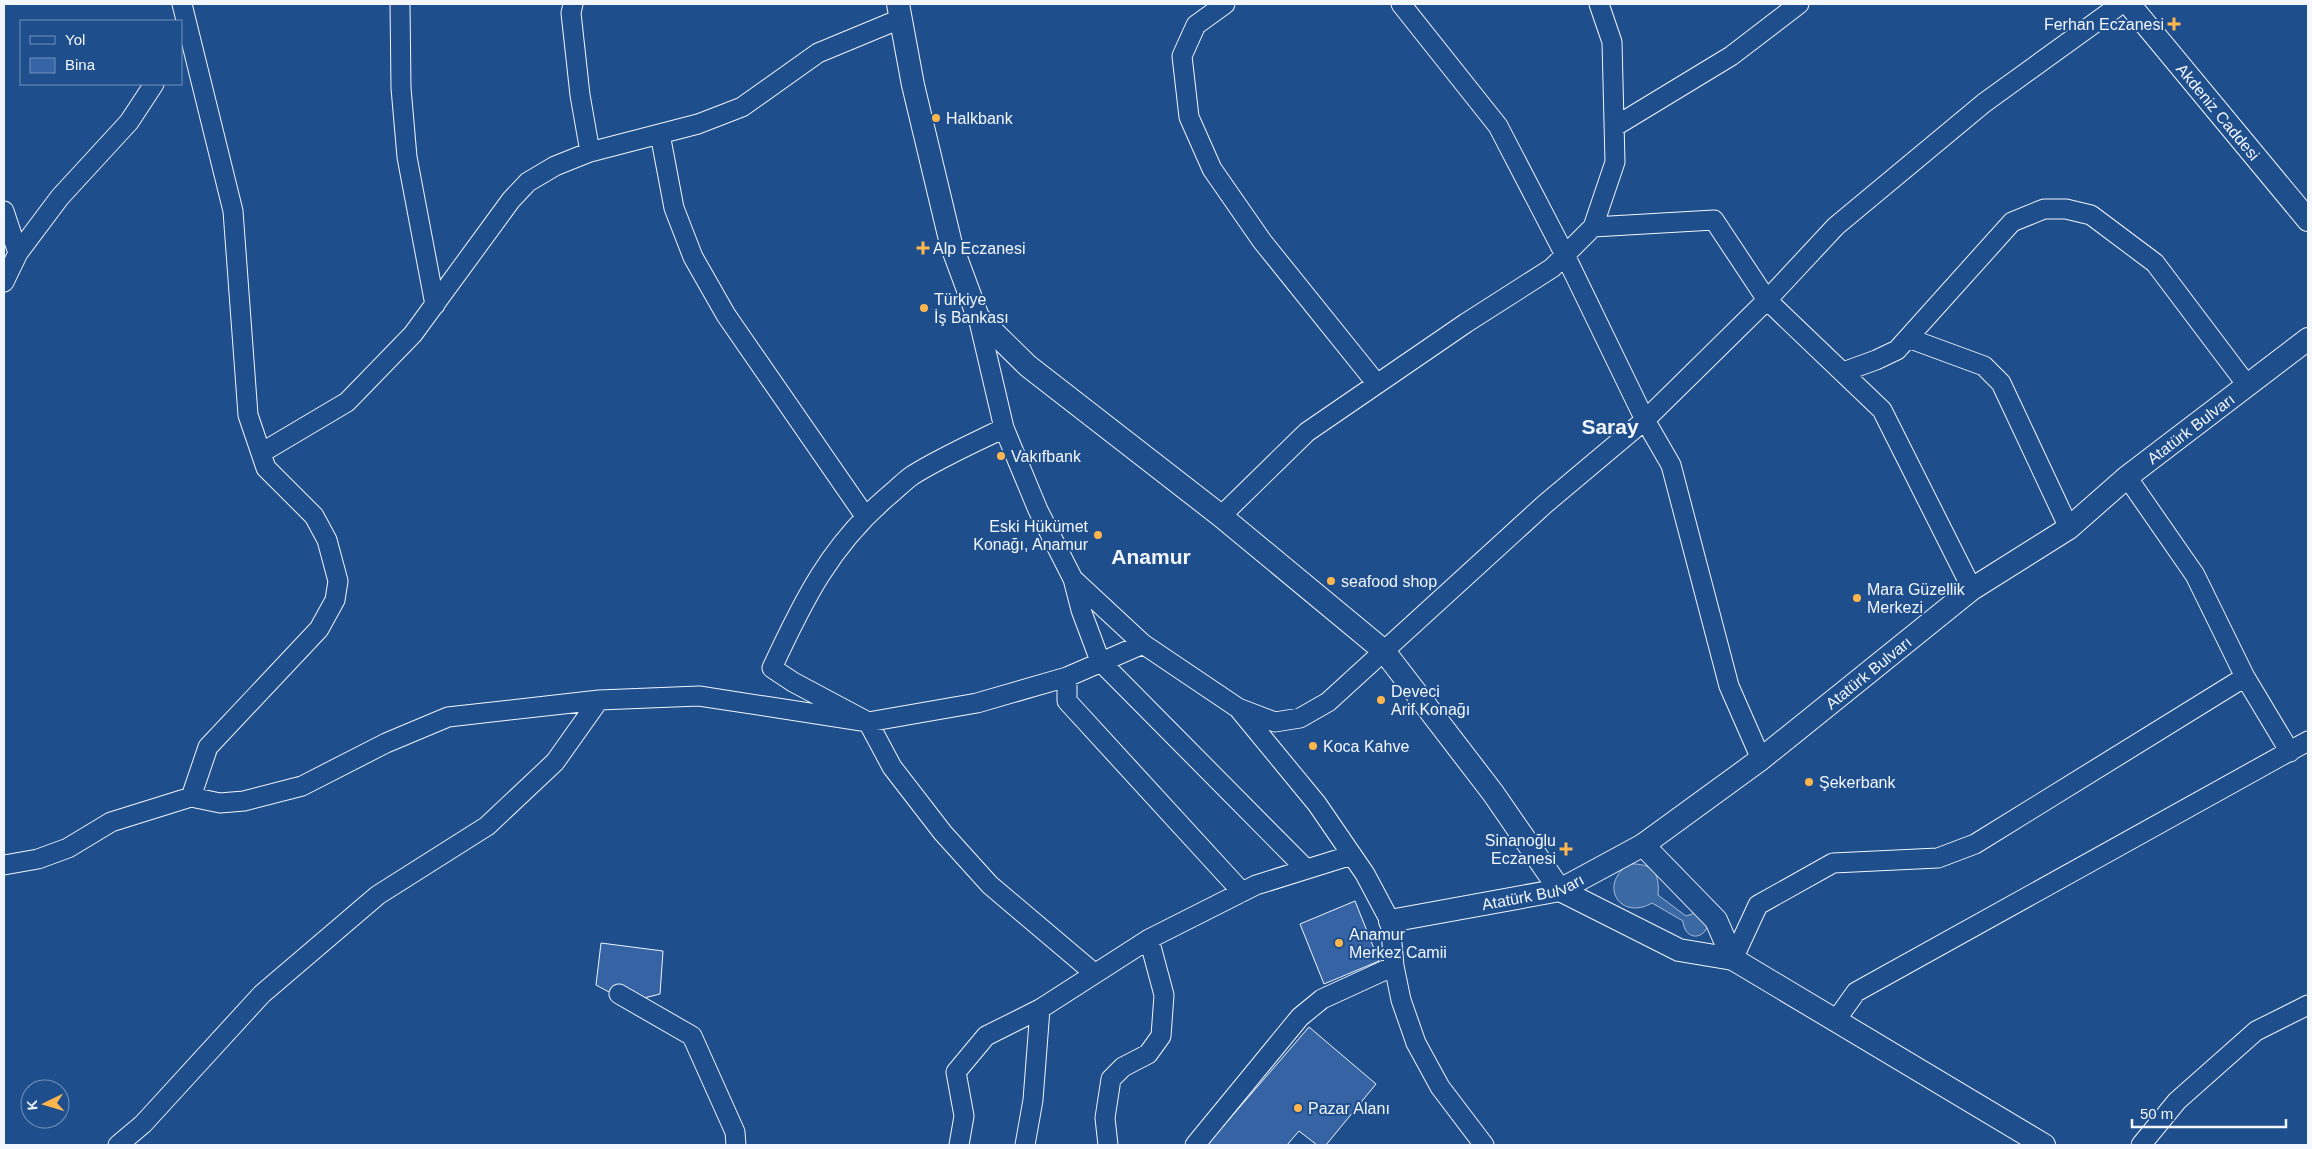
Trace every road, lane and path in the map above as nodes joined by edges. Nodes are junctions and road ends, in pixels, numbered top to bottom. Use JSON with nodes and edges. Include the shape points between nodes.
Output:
{"nodes":[{"id":1,"x":182,"y":4,"type":"edge"},
{"id":2,"x":400,"y":4,"type":"edge"},
{"id":3,"x":573,"y":4,"type":"edge"},
{"id":4,"x":1225,"y":4,"type":"edge"},
{"id":5,"x":1401,"y":4,"type":"edge"},
{"id":6,"x":1599,"y":4,"type":"edge"},
{"id":7,"x":1799,"y":4,"type":"edge"},
{"id":8,"x":2121,"y":4,"type":"edge"},
{"id":9,"x":2129,"y":4,"type":"edge"},
{"id":10,"x":899,"y":11,"type":"edge"},
{"id":11,"x":185,"y":38,"type":"edge"},
{"id":12,"x":153,"y":85,"type":"edge"},
{"id":13,"x":1614,"y":127,"type":"junction"},
{"id":14,"x":660,"y":134,"type":"junction"},
{"id":15,"x":590,"y":152,"type":"junction"},
{"id":16,"x":4,"y":211,"type":"edge"},
{"id":17,"x":2308,"y":220,"type":"edge"},
{"id":18,"x":1593,"y":227,"type":"junction"},
{"id":19,"x":18,"y":253,"type":"junction"},
{"id":20,"x":1565,"y":254,"type":"junction"},
{"id":21,"x":4,"y":282,"type":"edge"},
{"id":22,"x":1767,"y":300,"type":"junction"},
{"id":23,"x":435,"y":305,"type":"junction"},
{"id":24,"x":978,"y":317,"type":"junction"},
{"id":25,"x":1908,"y":338,"type":"junction"},
{"id":26,"x":2308,"y":340,"type":"edge"},
{"id":27,"x":1843,"y":372,"type":"junction"},
{"id":28,"x":1377,"y":384,"type":"junction"},
{"id":29,"x":2247,"y":385,"type":"junction"},
{"id":30,"x":1645,"y":420,"type":"junction"},
{"id":31,"x":1004,"y":428,"type":"junction"},
{"id":32,"x":261,"y":453,"type":"junction"},
{"id":33,"x":2127,"y":477,"type":"junction"},
{"id":34,"x":865,"y":516,"type":"junction"},
{"id":35,"x":1221,"y":516,"type":"junction"},
{"id":36,"x":2068,"y":528,"type":"junction"},
{"id":37,"x":1072,"y":579,"type":"junction"},
{"id":38,"x":1972,"y":589,"type":"junction"},
{"id":39,"x":1143,"y":644,"type":"junction"},
{"id":40,"x":1384,"y":651,"type":"junction"},
{"id":41,"x":1100,"y":661,"type":"junction"},
{"id":42,"x":1067,"y":677,"type":"junction"},
{"id":43,"x":2245,"y":677,"type":"junction"},
{"id":44,"x":600,"y":700,"type":"junction"},
{"id":45,"x":1238,"y":708,"type":"junction"},
{"id":46,"x":868,"y":722,"type":"junction"},
{"id":47,"x":2308,"y":741,"type":"edge"},
{"id":48,"x":2290,"y":752,"type":"junction"},
{"id":49,"x":1761,"y":759,"type":"junction"},
{"id":50,"x":191,"y":796,"type":"junction"},
{"id":51,"x":1643,"y":845,"type":"junction"},
{"id":52,"x":1352,"y":855,"type":"junction"},
{"id":53,"x":4,"y":865,"type":"edge"},
{"id":54,"x":1306,"y":869,"type":"junction"},
{"id":55,"x":1560,"y":890,"type":"junction"},
{"id":56,"x":1242,"y":892,"type":"junction"},
{"id":57,"x":1390,"y":921,"type":"junction"},
{"id":58,"x":1149,"y":939,"type":"junction"},
{"id":59,"x":1733,"y":959,"type":"junction"},
{"id":60,"x":1394,"y":966,"type":"junction"},
{"id":61,"x":1094,"y":973,"type":"junction"},
{"id":62,"x":619,"y":994,"type":"dead end"},
{"id":63,"x":2308,"y":1005,"type":"edge"},
{"id":64,"x":1040,"y":1009,"type":"junction"},
{"id":65,"x":1836,"y":1020,"type":"junction"},
{"id":66,"x":118,"y":1145,"type":"edge"},
{"id":67,"x":736,"y":1145,"type":"edge"},
{"id":68,"x":959,"y":1145,"type":"edge"},
{"id":69,"x":1025,"y":1145,"type":"edge"},
{"id":70,"x":1108,"y":1145,"type":"edge"},
{"id":71,"x":1195,"y":1145,"type":"edge"},
{"id":72,"x":1484,"y":1145,"type":"edge"},
{"id":73,"x":2044,"y":1145,"type":"edge"},
{"id":74,"x":2141,"y":1145,"type":"edge"}],
"edges":[{"from":1,"to":11,"type":"street"},
{"from":2,"to":23,"type":"street","via":[[401,88],[407,157]]},
{"from":3,"to":15,"type":"street","via":[[571,13],[579,86]]},
{"from":4,"to":28,"type":"street","via":[[1196,25],[1182,56],[1189,117],[1212,169],[1262,241]]},
{"from":5,"to":20,"type":"street","via":[[1498,126]]},
{"from":6,"to":13,"type":"street","via":[[1612,42]]},
{"from":7,"to":13,"type":"street","via":[[1731,56]]},
{"from":8,"to":22,"type":"street","via":[[1984,103],[1836,226]]},
{"from":9,"to":17,"type":"street","name":"Akdeniz Caddesi"},
{"from":10,"to":14,"type":"street","via":[[818,53],[742,107]]},
{"from":10,"to":24,"type":"street","via":[[915,95],[951,244]]},
{"from":11,"to":32,"type":"street","via":[[233,211],[248,415]]},
{"from":12,"to":19,"type":"street","via":[[129,122],[60,197]]},
{"from":13,"to":18,"type":"street","via":[[1615,162]]},
{"from":14,"to":15,"type":"street"},
{"from":14,"to":34,"type":"street","via":[[674,208],[693,258],[726,315]]},
{"from":15,"to":23,"type":"street","via":[[555,166],[528,182],[511,200]]},
{"from":16,"to":19,"type":"street"},
{"from":18,"to":20,"type":"street"},
{"from":18,"to":22,"type":"street","via":[[1714,220]]},
{"from":19,"to":21,"type":"street"},
{"from":20,"to":28,"type":"street","via":[[1552,268]]},
{"from":20,"to":30,"type":"street"},
{"from":22,"to":27,"type":"street"},
{"from":22,"to":30,"type":"street"},
{"from":23,"to":32,"type":"street","via":[[414,334],[347,402]]},
{"from":24,"to":31,"type":"street"},
{"from":24,"to":35,"type":"street","via":[[1028,366]]},
{"from":25,"to":27,"type":"street","via":[[1897,350]]},
{"from":25,"to":29,"type":"street","via":[[2012,222],[2044,209],[2066,209],[2091,215],[2155,262]]},
{"from":25,"to":36,"type":"street","via":[[1984,366],[2000,383]]},
{"from":26,"to":29,"type":"street","name":"Atatürk Bulvarı"},
{"from":27,"to":38,"type":"street","via":[[1882,410]]},
{"from":28,"to":35,"type":"street","via":[[1308,432]]},
{"from":29,"to":33,"type":"street","name":"Atatürk Bulvarı"},
{"from":30,"to":40,"type":"street","via":[[1544,504]]},
{"from":30,"to":49,"type":"street","via":[[1671,465],[1729,686]]},
{"from":31,"to":34,"type":"street","via":[[912,476]]},
{"from":31,"to":37,"type":"street","via":[[1038,510]]},
{"from":32,"to":50,"type":"street","via":[[266,468],[314,516],[327,540],[338,581],[335,600],[318,629],[208,747]]},
{"from":33,"to":36,"type":"street","name":"Atatürk Bulvarı"},
{"from":33,"to":43,"type":"street","via":[[2195,576]]},
{"from":34,"to":46,"type":"street","via":[[815,582],[772,668]]},
{"from":35,"to":40,"type":"street"},
{"from":36,"to":38,"type":"street","name":"Atatürk Bulvarı"},
{"from":37,"to":39,"type":"street"},
{"from":37,"to":41,"type":"street"},
{"from":38,"to":49,"type":"street","name":"Atatürk Bulvarı"},
{"from":39,"to":41,"type":"street"},
{"from":39,"to":45,"type":"street"},
{"from":40,"to":45,"type":"street","via":[[1328,702],[1300,718],[1275,722]]},
{"from":40,"to":55,"type":"street","via":[[1493,793]]},
{"from":41,"to":42,"type":"street"},
{"from":41,"to":54,"type":"street"},
{"from":42,"to":46,"type":"street","via":[[977,702]]},
{"from":42,"to":56,"type":"street","via":[[1067,701]]},
{"from":43,"to":48,"type":"street"},
{"from":43,"to":59,"type":"street","via":[[1975,844],[1938,858],[1833,863],[1788,886],[1758,905]]},
{"from":44,"to":46,"type":"street","via":[[699,696]]},
{"from":44,"to":50,"type":"street","via":[[448,718],[386,743],[302,786],[244,801],[220,803]]},
{"from":44,"to":66,"type":"street","via":[[555,762],[487,826],[378,895],[262,994],[143,1124]]},
{"from":45,"to":52,"type":"street","via":[[1318,804]]},
{"from":46,"to":61,"type":"street","via":[[892,767],[943,833],[990,885]]},
{"from":47,"to":48,"type":"street"},
{"from":48,"to":65,"type":"street","via":[[1856,992]]},
{"from":49,"to":51,"type":"street","name":"Atatürk Bulvarı"},
{"from":50,"to":53,"type":"street","via":[[112,822],[68,848],[38,859]]},
{"from":51,"to":55,"type":"street","name":"Atatürk Bulvarı"},
{"from":51,"to":59,"type":"street","via":[[1716,920]]},
{"from":52,"to":54,"type":"street"},
{"from":52,"to":57,"type":"street"},
{"from":54,"to":56,"type":"street","via":[[1256,884]]},
{"from":55,"to":57,"type":"street","name":"Atatürk Bulvarı"},
{"from":55,"to":59,"type":"street","via":[[1679,950]]},
{"from":56,"to":58,"type":"street"},
{"from":57,"to":60,"type":"street"},
{"from":58,"to":61,"type":"street"},
{"from":58,"to":70,"type":"street","via":[[1164,995],[1161,1036],[1148,1054],[1123,1066],[1111,1079],[1105,1118]]},
{"from":59,"to":65,"type":"street"},
{"from":60,"to":71,"type":"street","via":[[1322,999],[1300,1017]]},
{"from":60,"to":72,"type":"street","via":[[1401,1000],[1416,1043],[1440,1087]]},
{"from":61,"to":64,"type":"street"},
{"from":62,"to":67,"type":"street","via":[[692,1036],[735,1132]]},
{"from":63,"to":74,"type":"street","via":[[2256,1031],[2177,1101]]},
{"from":64,"to":68,"type":"street","via":[[986,1036],[956,1072],[964,1116]]},
{"from":64,"to":69,"type":"street","via":[[1033,1100]]},
{"from":65,"to":73,"type":"street"}]}
